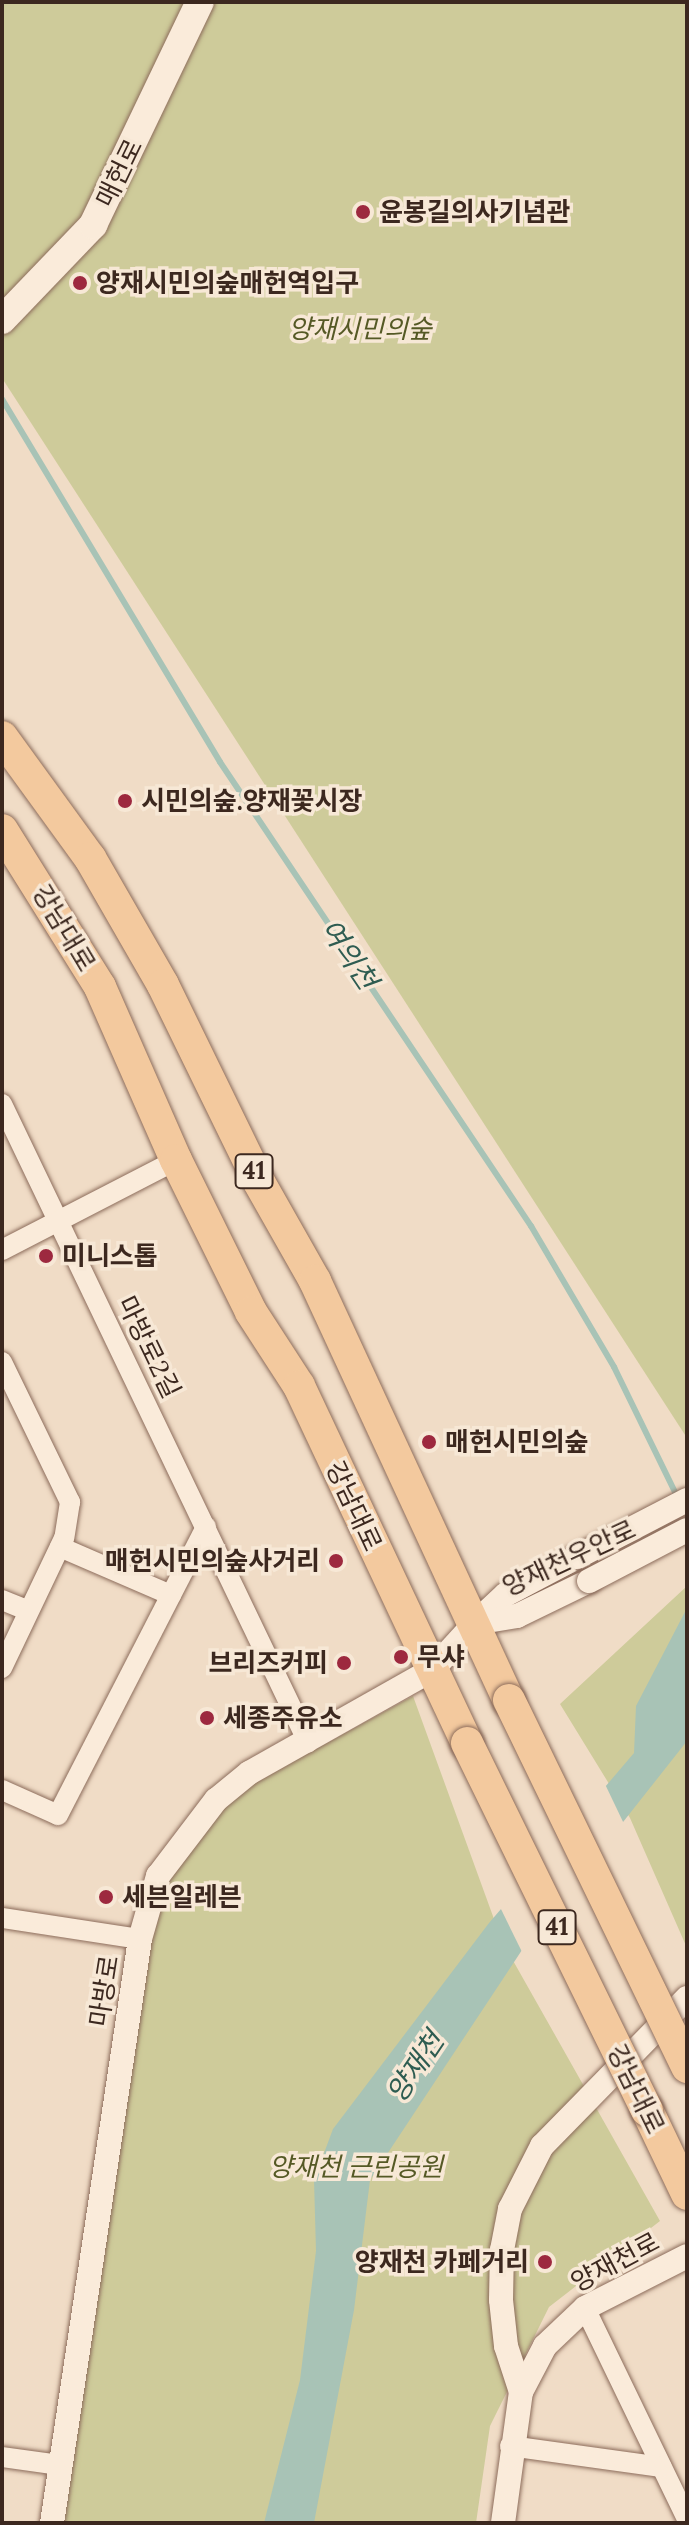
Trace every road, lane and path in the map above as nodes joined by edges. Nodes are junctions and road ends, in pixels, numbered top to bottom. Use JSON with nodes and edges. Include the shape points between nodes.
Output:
{"nodes":[{"id":1,"x":200,"y":2,"type":"edge"},
{"id":2,"x":2,"y":319,"type":"edge"},
{"id":3,"x":2,"y":737,"type":"edge"},
{"id":4,"x":2,"y":831,"type":"edge"},
{"id":5,"x":2,"y":1104,"type":"edge"},
{"id":6,"x":176,"y":1160,"type":"junction"},
{"id":7,"x":60,"y":1221,"type":"junction"},
{"id":8,"x":2,"y":1250,"type":"edge"},
{"id":9,"x":2,"y":1362,"type":"edge"},
{"id":10,"x":687,"y":1500,"type":"edge"},
{"id":11,"x":206,"y":1527,"type":"junction"},
{"id":12,"x":687,"y":1530,"type":"edge"},
{"id":13,"x":60,"y":1547,"type":"junction"},
{"id":14,"x":171,"y":1595,"type":"junction"},
{"id":15,"x":2,"y":1600,"type":"edge"},
{"id":16,"x":27,"y":1610,"type":"junction"},
{"id":17,"x":475,"y":1623,"type":"junction"},
{"id":18,"x":2,"y":1668,"type":"edge"},
{"id":19,"x":432,"y":1670,"type":"junction"},
{"id":20,"x":308,"y":1742,"type":"junction"},
{"id":21,"x":2,"y":1790,"type":"edge"},
{"id":22,"x":2,"y":1918,"type":"edge"},
{"id":23,"x":140,"y":1939,"type":"junction"},
{"id":24,"x":687,"y":1998,"type":"edge"},
{"id":25,"x":687,"y":2067,"type":"edge"},
{"id":26,"x":687,"y":2194,"type":"edge"},
{"id":27,"x":687,"y":2256,"type":"edge"},
{"id":28,"x":585,"y":2308,"type":"junction"},
{"id":29,"x":502,"y":2317,"type":"junction"},
{"id":30,"x":545,"y":2346,"type":"junction"},
{"id":31,"x":521,"y":2392,"type":"junction"},
{"id":32,"x":510,"y":2446,"type":"junction"},
{"id":33,"x":2,"y":2457,"type":"edge"},
{"id":34,"x":60,"y":2465,"type":"junction"},
{"id":35,"x":662,"y":2467,"type":"junction"},
{"id":36,"x":687,"y":2519,"type":"edge"},
{"id":37,"x":52,"y":2523,"type":"edge"},
{"id":38,"x":503,"y":2523,"type":"edge"}],
"edges":[{"from":1,"to":2,"type":"main road","name":"매헌로","via":[[93,225]]},
{"from":3,"to":17,"type":"main road","number":"41","via":[[90,858],[163,985],[259,1182],[315,1281]]},
{"from":4,"to":6,"type":"main road","name":"강남대로","number":"41","via":[[100,987]]},
{"from":5,"to":7,"type":"street","name":"마방로2길"},
{"from":6,"to":7,"type":"street"},
{"from":6,"to":19,"type":"main road","name":"강남대로","number":"41","via":[[251,1312],[299,1386]]},
{"from":7,"to":8,"type":"street"},
{"from":7,"to":11,"type":"street","name":"마방로2길"},
{"from":9,"to":13,"type":"street","via":[[70,1502]]},
{"from":10,"to":17,"type":"street","name":"양재천우안로","bridge":true,"via":[[505,1595]]},
{"from":11,"to":14,"type":"street"},
{"from":11,"to":20,"type":"street","name":"마방로2길"},
{"from":12,"to":17,"type":"street","name":"양재천우안로","bridge":true,"via":[[517,1616]]},
{"from":13,"to":14,"type":"street"},
{"from":13,"to":16,"type":"street"},
{"from":14,"to":21,"type":"street","via":[[58,1815]]},
{"from":15,"to":16,"type":"street"},
{"from":16,"to":18,"type":"street"},
{"from":17,"to":19,"type":"street","name":"마방로"},
{"from":17,"to":25,"type":"main road","number":"41","bridge":true},
{"from":19,"to":20,"type":"street","name":"마방로"},
{"from":19,"to":26,"type":"main road","name":"강남대로","number":"41","bridge":true},
{"from":20,"to":23,"type":"street","name":"마방로","via":[[249,1773],[216,1800],[158,1876]]},
{"from":22,"to":23,"type":"street"},
{"from":23,"to":34,"type":"street","name":"마방로"},
{"from":24,"to":29,"type":"street","via":[[542,2146],[510,2209],[502,2250]]},
{"from":27,"to":28,"type":"street","name":"양재천로"},
{"from":28,"to":30,"type":"street","name":"양재천로"},
{"from":28,"to":35,"type":"street"},
{"from":29,"to":30,"type":"street","via":[[513,2340]]},
{"from":29,"to":31,"type":"street"},
{"from":30,"to":31,"type":"street","name":"양재천로"},
{"from":31,"to":32,"type":"street","name":"양재천로"},
{"from":32,"to":35,"type":"street"},
{"from":32,"to":38,"type":"street","name":"양재천로"},
{"from":33,"to":34,"type":"street"},
{"from":34,"to":37,"type":"street","name":"마방로"},
{"from":35,"to":36,"type":"street"}]}
